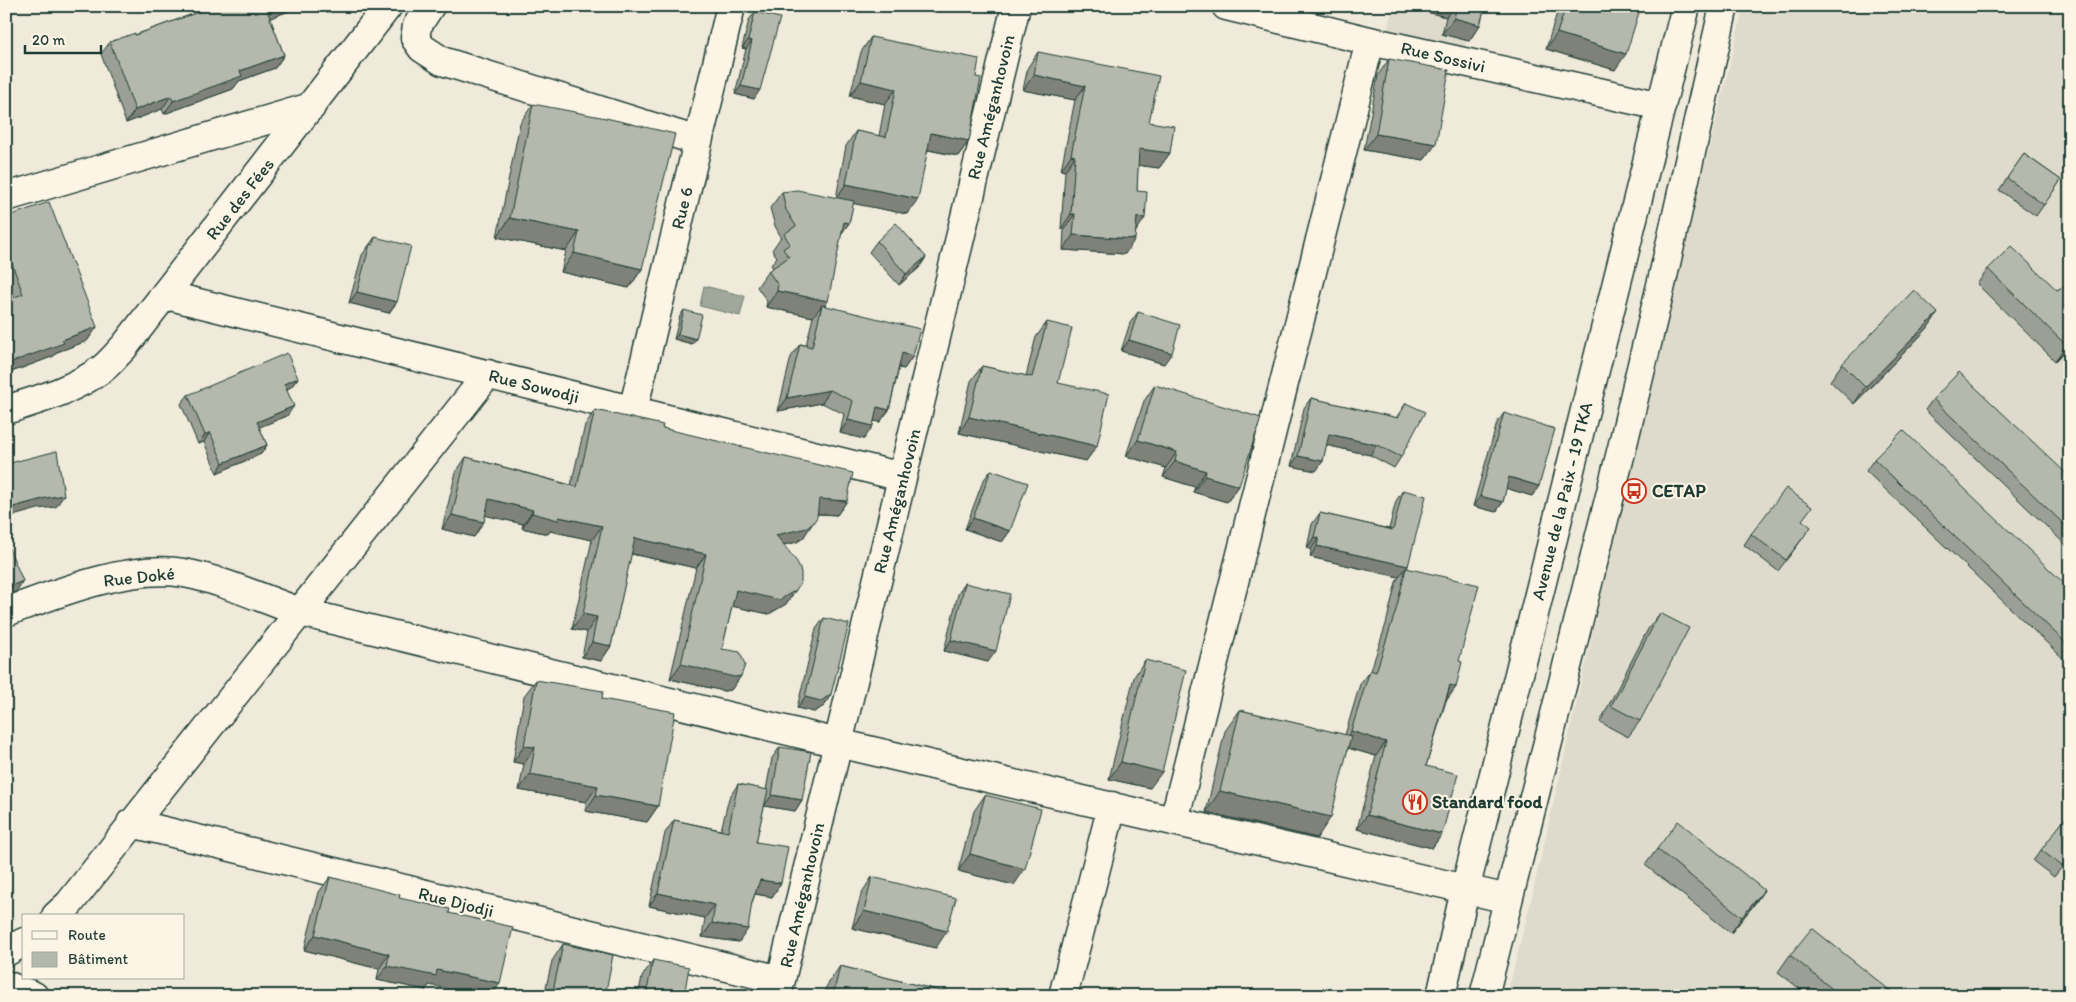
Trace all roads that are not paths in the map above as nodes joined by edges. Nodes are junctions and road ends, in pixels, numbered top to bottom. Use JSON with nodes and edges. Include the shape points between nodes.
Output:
{"nodes":[{"id":1,"x":388,"y":6,"type":"edge"},
{"id":2,"x":430,"y":6,"type":"edge"},
{"id":3,"x":731,"y":6,"type":"edge"},
{"id":4,"x":1016,"y":6,"type":"edge"},
{"id":5,"x":1226,"y":6,"type":"edge"},
{"id":6,"x":1686,"y":6,"type":"edge"},
{"id":7,"x":1724,"y":6,"type":"edge"},
{"id":8,"x":1370,"y":41,"type":"junction"},
{"id":9,"x":1661,"y":106,"type":"junction"},
{"id":10,"x":310,"y":107,"type":"junction"},
{"id":11,"x":698,"y":141,"type":"junction"},
{"id":12,"x":6,"y":198,"type":"edge"},
{"id":13,"x":1619,"y":271,"type":"junction"},
{"id":14,"x":1662,"y":281,"type":"junction"},
{"id":15,"x":166,"y":294,"type":"junction"},
{"id":16,"x":488,"y":374,"type":"junction"},
{"id":17,"x":6,"y":410,"type":"edge"},
{"id":18,"x":633,"y":410,"type":"junction"},
{"id":19,"x":902,"y":477,"type":"junction"},
{"id":20,"x":6,"y":612,"type":"edge"},
{"id":21,"x":300,"y":612,"type":"junction"},
{"id":22,"x":838,"y":743,"type":"junction"},
{"id":23,"x":1112,"y":806,"type":"junction"},
{"id":24,"x":1174,"y":821,"type":"junction"},
{"id":25,"x":131,"y":824,"type":"junction"},
{"id":26,"x":1465,"y":890,"type":"junction"},
{"id":27,"x":1508,"y":899,"type":"junction"},
{"id":28,"x":58,"y":914,"type":"edge"},
{"id":29,"x":22,"y":943,"type":"edge"},
{"id":30,"x":6,"y":952,"type":"edge"},
{"id":31,"x":6,"y":985,"type":"edge"},
{"id":32,"x":779,"y":988,"type":"edge"},
{"id":33,"x":34,"y":996,"type":"edge"},
{"id":34,"x":1063,"y":996,"type":"edge"},
{"id":35,"x":1440,"y":996,"type":"edge"},
{"id":36,"x":1484,"y":996,"type":"edge"}],
"edges":[{"from":1,"to":10,"type":"street","name":"Rue des Fées"},
{"from":2,"to":11,"type":"street","via":[[417,26],[415,38],[422,48],[442,61]]},
{"from":3,"to":11,"type":"street","name":"Rue 6"},
{"from":4,"to":19,"type":"street","name":"Rue Améganhovoin"},
{"from":5,"to":8,"type":"street","name":"Rue Sossivi"},
{"from":6,"to":9,"type":"street","name":"Avenue de la Paix - 19 TKA"},
{"from":7,"to":14,"type":"street"},
{"from":8,"to":9,"type":"street","name":"Rue Sossivi"},
{"from":8,"to":24,"type":"street"},
{"from":9,"to":13,"type":"street","name":"Avenue de la Paix - 19 TKA"},
{"from":10,"to":12,"type":"street"},
{"from":10,"to":15,"type":"street","name":"Rue des Fées"},
{"from":11,"to":18,"type":"street","name":"Rue 6"},
{"from":13,"to":14,"type":"street"},
{"from":13,"to":26,"type":"street","name":"Avenue de la Paix - 19 TKA"},
{"from":14,"to":27,"type":"street"},
{"from":15,"to":16,"type":"street","name":"Rue Sowodji"},
{"from":15,"to":17,"type":"street","name":"Rue des Fées","via":[[104,368],[82,383]]},
{"from":16,"to":18,"type":"street","name":"Rue Sowodji"},
{"from":16,"to":21,"type":"street"},
{"from":18,"to":19,"type":"street","name":"Rue Sowodji"},
{"from":19,"to":22,"type":"street","name":"Rue Améganhovoin"},
{"from":20,"to":21,"type":"street","name":"Rue Doké","via":[[102,579],[149,573],[183,573]]},
{"from":21,"to":22,"type":"street","name":"Rue Doké"},
{"from":21,"to":25,"type":"street"},
{"from":22,"to":23,"type":"street","name":"Rue Doké"},
{"from":22,"to":32,"type":"street","name":"Rue Améganhovoin"},
{"from":23,"to":24,"type":"street","name":"Rue Doké"},
{"from":23,"to":34,"type":"street"},
{"from":24,"to":26,"type":"street","name":"Rue Doké"},
{"from":25,"to":28,"type":"street"},
{"from":25,"to":32,"type":"street","name":"Rue Djodji"},
{"from":26,"to":27,"type":"street","name":"Rue Doké"},
{"from":26,"to":35,"type":"street","name":"Avenue de la Paix - 19 TKA"},
{"from":27,"to":36,"type":"street"},
{"from":29,"to":30,"type":"street"},
{"from":31,"to":33,"type":"street"}]}
